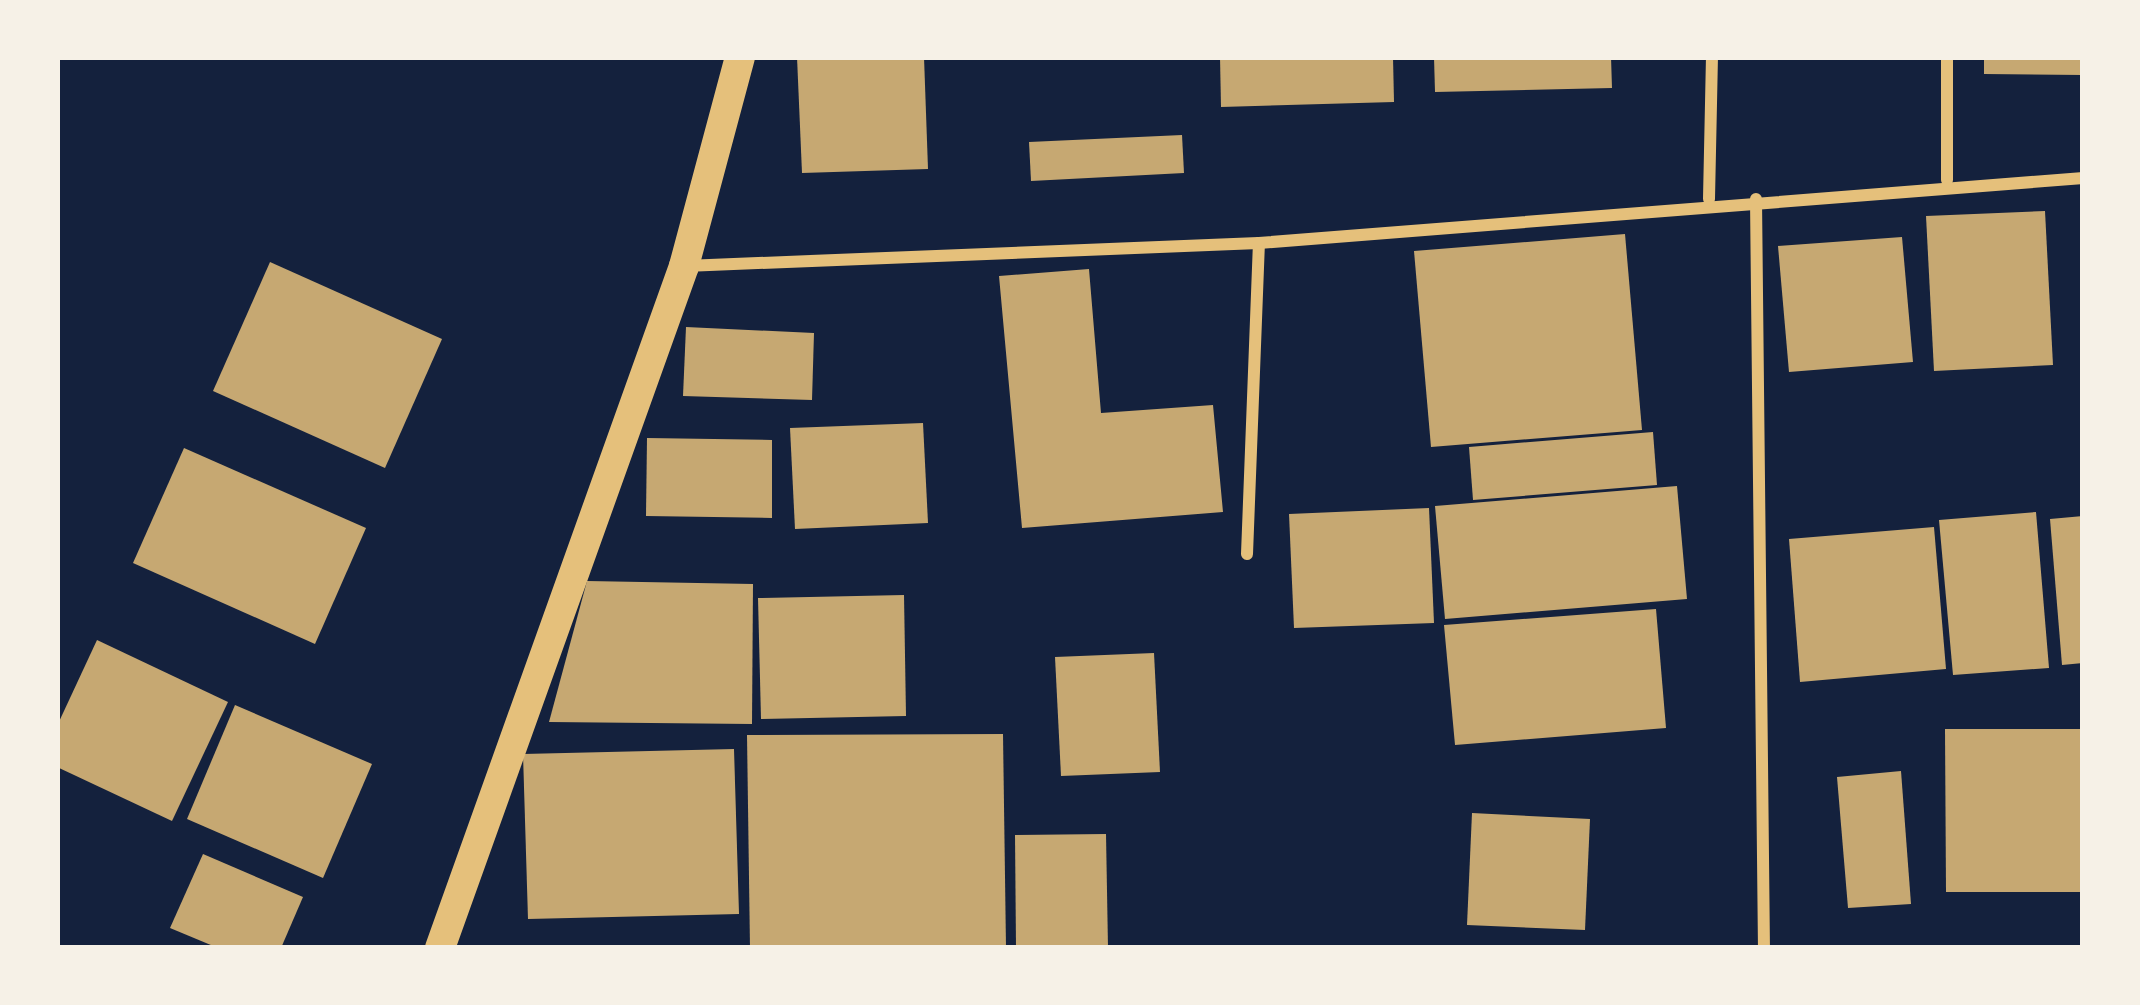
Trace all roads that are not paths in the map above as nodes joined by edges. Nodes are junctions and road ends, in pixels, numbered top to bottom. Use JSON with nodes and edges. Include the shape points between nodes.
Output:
{"nodes":[{"id":1,"x":740,"y":57,"type":"edge"},
{"id":2,"x":1712,"y":57,"type":"edge"},
{"id":3,"x":1948,"y":57,"type":"edge"},
{"id":4,"x":2083,"y":178,"type":"edge"},
{"id":5,"x":1947,"y":180,"type":"junction"},
{"id":6,"x":1756,"y":199,"type":"junction"},
{"id":7,"x":1709,"y":200,"type":"junction"},
{"id":8,"x":1258,"y":243,"type":"junction"},
{"id":9,"x":684,"y":266,"type":"junction"},
{"id":10,"x":1247,"y":554,"type":"dead end"},
{"id":11,"x":440,"y":948,"type":"edge"},
{"id":12,"x":1764,"y":948,"type":"edge"}],
"edges":[{"from":1,"to":9,"type":"main road"},
{"from":2,"to":7,"type":"street"},
{"from":3,"to":5,"type":"street"},
{"from":4,"to":5,"type":"street"},
{"from":5,"to":6,"type":"street"},
{"from":6,"to":7,"type":"street"},
{"from":6,"to":12,"type":"street"},
{"from":7,"to":8,"type":"street"},
{"from":8,"to":9,"type":"street"},
{"from":8,"to":10,"type":"street"},
{"from":9,"to":11,"type":"main road"}]}
